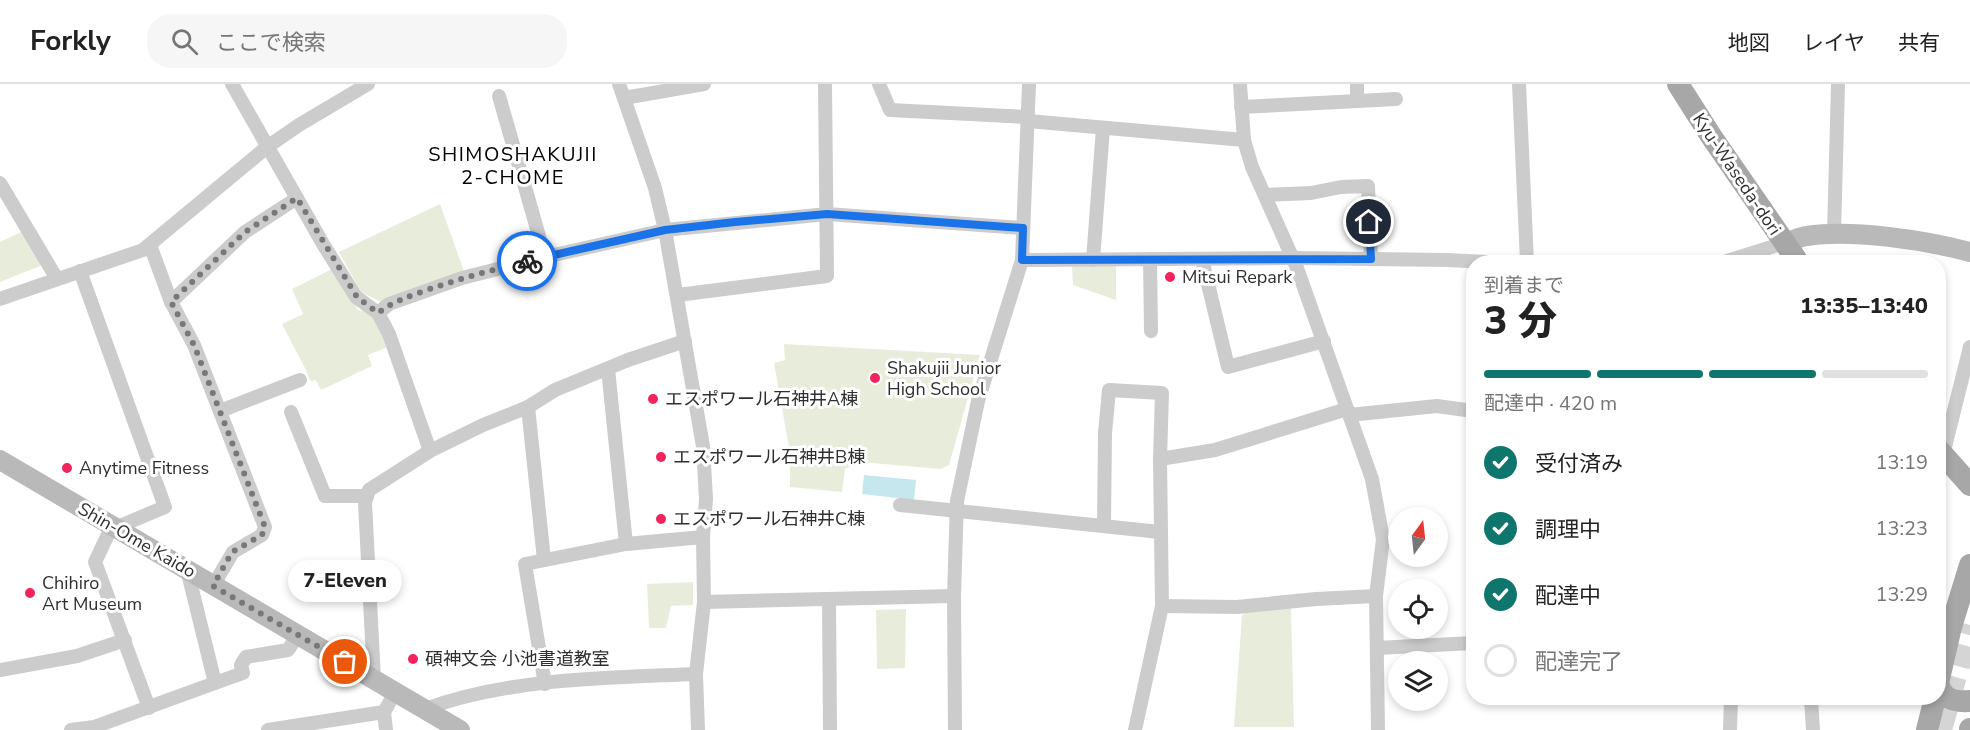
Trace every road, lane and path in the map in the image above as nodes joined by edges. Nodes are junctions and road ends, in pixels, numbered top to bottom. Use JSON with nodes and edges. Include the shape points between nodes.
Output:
{"nodes":[{"id":1,"x":232,"y":84,"type":"edge"},
{"id":2,"x":368,"y":84,"type":"edge"},
{"id":3,"x":619,"y":84,"type":"edge"},
{"id":4,"x":704,"y":84,"type":"edge"},
{"id":5,"x":825,"y":84,"type":"edge"},
{"id":6,"x":879,"y":84,"type":"edge"},
{"id":7,"x":1029,"y":84,"type":"edge"},
{"id":8,"x":1240,"y":84,"type":"edge"},
{"id":9,"x":1357,"y":84,"type":"edge"},
{"id":10,"x":1520,"y":84,"type":"edge"},
{"id":11,"x":1678,"y":84,"type":"edge"},
{"id":12,"x":1838,"y":84,"type":"edge"},
{"id":13,"x":499,"y":96,"type":"dead end"},
{"id":14,"x":624,"y":98,"type":"junction"},
{"id":15,"x":1396,"y":99,"type":"dead end"},
{"id":16,"x":1357,"y":101,"type":"junction"},
{"id":17,"x":1241,"y":107,"type":"junction"},
{"id":18,"x":1028,"y":119,"type":"junction"},
{"id":19,"x":1103,"y":128,"type":"junction"},
{"id":20,"x":1244,"y":140,"type":"junction"},
{"id":21,"x":267,"y":147,"type":"junction"},
{"id":22,"x":0,"y":183,"type":"edge"},
{"id":23,"x":1265,"y":195,"type":"junction"},
{"id":24,"x":297,"y":198,"type":"junction"},
{"id":25,"x":827,"y":214,"type":"junction"},
{"id":26,"x":1023,"y":228,"type":"junction"},
{"id":27,"x":665,"y":230,"type":"junction"},
{"id":28,"x":1834,"y":234,"type":"junction"},
{"id":29,"x":1784,"y":243,"type":"junction"},
{"id":30,"x":150,"y":245,"type":"junction"},
{"id":31,"x":1970,"y":252,"type":"edge"},
{"id":32,"x":1527,"y":255,"type":"edge"},
{"id":33,"x":1746,"y":255,"type":"edge"},
{"id":34,"x":1793,"y":255,"type":"edge"},
{"id":35,"x":544,"y":257,"type":"junction"},
{"id":36,"x":1293,"y":258,"type":"junction"},
{"id":37,"x":1150,"y":259,"type":"junction"},
{"id":38,"x":1202,"y":259,"type":"junction"},
{"id":39,"x":1371,"y":259,"type":"junction"},
{"id":40,"x":1022,"y":260,"type":"junction"},
{"id":41,"x":1093,"y":260,"type":"junction"},
{"id":42,"x":1466,"y":261,"type":"edge"},
{"id":43,"x":80,"y":271,"type":"junction"},
{"id":44,"x":57,"y":279,"type":"junction"},
{"id":45,"x":678,"y":295,"type":"junction"},
{"id":46,"x":0,"y":300,"type":"edge"},
{"id":47,"x":171,"y":302,"type":"junction"},
{"id":48,"x":378,"y":313,"type":"junction"},
{"id":49,"x":1150,"y":331,"type":"dead end"},
{"id":50,"x":1323,"y":341,"type":"junction"},
{"id":51,"x":685,"y":342,"type":"junction"},
{"id":52,"x":1970,"y":347,"type":"edge"},
{"id":53,"x":608,"y":369,"type":"junction"},
{"id":54,"x":300,"y":380,"type":"dead end"},
{"id":55,"x":528,"y":407,"type":"junction"},
{"id":56,"x":1466,"y":410,"type":"edge"},
{"id":57,"x":220,"y":411,"type":"junction"},
{"id":58,"x":291,"y":412,"type":"dead end"},
{"id":59,"x":1348,"y":412,"type":"junction"},
{"id":60,"x":1946,"y":431,"type":"edge"},
{"id":61,"x":430,"y":451,"type":"junction"},
{"id":62,"x":1160,"y":459,"type":"junction"},
{"id":63,"x":1946,"y":459,"type":"edge"},
{"id":64,"x":0,"y":460,"type":"edge"},
{"id":65,"x":1970,"y":485,"type":"edge"},
{"id":66,"x":367,"y":496,"type":"junction"},
{"id":67,"x":900,"y":506,"type":"dead end"},
{"id":68,"x":956,"y":510,"type":"junction"},
{"id":69,"x":1104,"y":525,"type":"junction"},
{"id":70,"x":113,"y":527,"type":"junction"},
{"id":71,"x":1160,"y":532,"type":"junction"},
{"id":72,"x":703,"y":537,"type":"junction"},
{"id":73,"x":626,"y":544,"type":"junction"},
{"id":74,"x":544,"y":560,"type":"junction"},
{"id":75,"x":1970,"y":565,"type":"edge"},
{"id":76,"x":187,"y":569,"type":"junction"},
{"id":77,"x":213,"y":586,"type":"junction"},
{"id":78,"x":954,"y":596,"type":"junction"},
{"id":79,"x":1376,"y":596,"type":"junction"},
{"id":80,"x":829,"y":599,"type":"junction"},
{"id":81,"x":704,"y":602,"type":"junction"},
{"id":82,"x":1162,"y":606,"type":"junction"},
{"id":83,"x":298,"y":635,"type":"junction"},
{"id":84,"x":125,"y":640,"type":"junction"},
{"id":85,"x":1466,"y":643,"type":"edge"},
{"id":86,"x":1377,"y":648,"type":"junction"},
{"id":87,"x":1946,"y":651,"type":"edge"},
{"id":88,"x":0,"y":670,"type":"edge"},
{"id":89,"x":696,"y":674,"type":"junction"},
{"id":90,"x":374,"y":679,"type":"junction"},
{"id":91,"x":215,"y":683,"type":"junction"},
{"id":92,"x":545,"y":684,"type":"junction"},
{"id":93,"x":396,"y":691,"type":"junction"},
{"id":94,"x":1946,"y":697,"type":"edge"},
{"id":95,"x":1970,"y":701,"type":"edge"},
{"id":96,"x":1731,"y":705,"type":"edge"},
{"id":97,"x":1811,"y":705,"type":"edge"},
{"id":98,"x":1933,"y":705,"type":"edge"},
{"id":99,"x":149,"y":708,"type":"junction"},
{"id":100,"x":425,"y":709,"type":"junction"},
{"id":101,"x":384,"y":712,"type":"junction"},
{"id":102,"x":94,"y":729,"type":"edge"},
{"id":103,"x":71,"y":730,"type":"edge"},
{"id":104,"x":268,"y":730,"type":"edge"},
{"id":105,"x":386,"y":730,"type":"edge"},
{"id":106,"x":460,"y":730,"type":"edge"},
{"id":107,"x":698,"y":730,"type":"edge"},
{"id":108,"x":830,"y":730,"type":"edge"},
{"id":109,"x":955,"y":730,"type":"edge"},
{"id":110,"x":1135,"y":730,"type":"edge"},
{"id":111,"x":1378,"y":730,"type":"edge"},
{"id":112,"x":1730,"y":730,"type":"edge"},
{"id":113,"x":1813,"y":730,"type":"edge"},
{"id":114,"x":1927,"y":730,"type":"edge"}],
"edges":[{"from":1,"to":21,"type":"street"},
{"from":2,"to":21,"type":"street"},
{"from":3,"to":14,"type":"street"},
{"from":4,"to":14,"type":"street"},
{"from":5,"to":25,"type":"street"},
{"from":6,"to":18,"type":"street","via":[[890,110]]},
{"from":7,"to":18,"type":"street"},
{"from":8,"to":17,"type":"street"},
{"from":9,"to":16,"type":"street"},
{"from":10,"to":32,"type":"street"},
{"from":11,"to":29,"type":"main road","name":"Kyu-Waseda-dori"},
{"from":12,"to":28,"type":"street"},
{"from":13,"to":35,"type":"street"},
{"from":14,"to":27,"type":"street"},
{"from":15,"to":16,"type":"street"},
{"from":16,"to":17,"type":"street"},
{"from":17,"to":20,"type":"street"},
{"from":18,"to":19,"type":"street"},
{"from":18,"to":26,"type":"street"},
{"from":19,"to":20,"type":"street"},
{"from":19,"to":41,"type":"street"},
{"from":20,"to":23,"type":"street"},
{"from":21,"to":24,"type":"street"},
{"from":21,"to":30,"type":"street"},
{"from":22,"to":44,"type":"street"},
{"from":23,"to":36,"type":"street"},
{"from":23,"to":39,"type":"street","via":[[1368,186]]},
{"from":24,"to":47,"type":"street","via":[[245,232]]},
{"from":24,"to":48,"type":"street","via":[[357,297]]},
{"from":25,"to":26,"type":"street"},
{"from":25,"to":27,"type":"street"},
{"from":25,"to":45,"type":"street","via":[[827,276]]},
{"from":26,"to":40,"type":"street"},
{"from":27,"to":35,"type":"street"},
{"from":27,"to":45,"type":"street"},
{"from":28,"to":29,"type":"main road","via":[[1805,236]]},
{"from":28,"to":31,"type":"main road","via":[[1923,242]]},
{"from":29,"to":33,"type":"street"},
{"from":29,"to":34,"type":"main road","name":"Kyu-Waseda-dori"},
{"from":30,"to":43,"type":"street"},
{"from":30,"to":47,"type":"street"},
{"from":35,"to":48,"type":"street","via":[[462,278],[389,304]]},
{"from":36,"to":38,"type":"street"},
{"from":36,"to":39,"type":"street"},
{"from":36,"to":50,"type":"street"},
{"from":37,"to":38,"type":"street"},
{"from":37,"to":41,"type":"street"},
{"from":37,"to":49,"type":"street"},
{"from":38,"to":50,"type":"street","via":[[1228,366]]},
{"from":39,"to":42,"type":"street"},
{"from":40,"to":41,"type":"street"},
{"from":40,"to":68,"type":"street","via":[[978,400]]},
{"from":43,"to":44,"type":"street"},
{"from":43,"to":70,"type":"street","via":[[165,507]]},
{"from":44,"to":46,"type":"street"},
{"from":45,"to":51,"type":"street"},
{"from":47,"to":57,"type":"street","via":[[194,345]]},
{"from":48,"to":61,"type":"street"},
{"from":50,"to":59,"type":"street"},
{"from":51,"to":53,"type":"street"},
{"from":51,"to":72,"type":"street","via":[[703,446]]},
{"from":52,"to":60,"type":"street"},
{"from":53,"to":55,"type":"street","via":[[555,390]]},
{"from":53,"to":73,"type":"street"},
{"from":54,"to":57,"type":"street"},
{"from":55,"to":61,"type":"street"},
{"from":55,"to":74,"type":"street"},
{"from":56,"to":59,"type":"street","via":[[1437,406]]},
{"from":57,"to":77,"type":"street","via":[[265,527],[262,535],[232,552]]},
{"from":58,"to":66,"type":"street","via":[[325,496]]},
{"from":59,"to":62,"type":"street","via":[[1215,450]]},
{"from":59,"to":79,"type":"street","via":[[1372,479],[1383,539]]},
{"from":61,"to":66,"type":"street","via":[[369,490]]},
{"from":62,"to":69,"type":"street","via":[[1162,393],[1109,390]]},
{"from":62,"to":71,"type":"street"},
{"from":63,"to":65,"type":"main road"},
{"from":64,"to":70,"type":"main road","name":"Shin-Ome Kaido"},
{"from":66,"to":90,"type":"street"},
{"from":67,"to":68,"type":"street"},
{"from":68,"to":69,"type":"street"},
{"from":68,"to":78,"type":"street"},
{"from":69,"to":71,"type":"street"},
{"from":70,"to":76,"type":"main road","name":"Shin-Ome Kaido"},
{"from":70,"to":84,"type":"street","via":[[95,562]]},
{"from":71,"to":82,"type":"street"},
{"from":72,"to":73,"type":"street"},
{"from":72,"to":81,"type":"street"},
{"from":73,"to":74,"type":"street"},
{"from":74,"to":92,"type":"street","via":[[525,564]]},
{"from":75,"to":87,"type":"main road"},
{"from":76,"to":77,"type":"main road","name":"Shin-Ome Kaido"},
{"from":76,"to":91,"type":"street"},
{"from":77,"to":83,"type":"main road","name":"Shin-Ome Kaido"},
{"from":78,"to":80,"type":"street"},
{"from":78,"to":109,"type":"street"},
{"from":79,"to":82,"type":"street","via":[[1237,607]]},
{"from":79,"to":86,"type":"street"},
{"from":80,"to":81,"type":"street"},
{"from":80,"to":108,"type":"street"},
{"from":81,"to":89,"type":"street"},
{"from":82,"to":110,"type":"street"},
{"from":83,"to":90,"type":"main road","name":"Shin-Ome Kaido"},
{"from":83,"to":91,"type":"street","via":[[288,650],[246,657],[241,665],[243,673]]},
{"from":84,"to":88,"type":"street","via":[[77,656]]},
{"from":84,"to":99,"type":"street"},
{"from":85,"to":86,"type":"street"},
{"from":86,"to":111,"type":"street"},
{"from":89,"to":92,"type":"street"},
{"from":89,"to":107,"type":"street"},
{"from":90,"to":93,"type":"main road","name":"Shin-Ome Kaido"},
{"from":91,"to":99,"type":"street"},
{"from":92,"to":100,"type":"street","via":[[455,698]]},
{"from":93,"to":100,"type":"main road","name":"Shin-Ome Kaido"},
{"from":93,"to":101,"type":"street"},
{"from":94,"to":95,"type":"main road"},
{"from":96,"to":112,"type":"street"},
{"from":97,"to":113,"type":"street"},
{"from":98,"to":114,"type":"main road"},
{"from":99,"to":102,"type":"street"},
{"from":100,"to":106,"type":"main road","name":"Shin-Ome Kaido"},
{"from":101,"to":104,"type":"street"},
{"from":101,"to":105,"type":"street"},
{"from":102,"to":103,"type":"street"}]}
